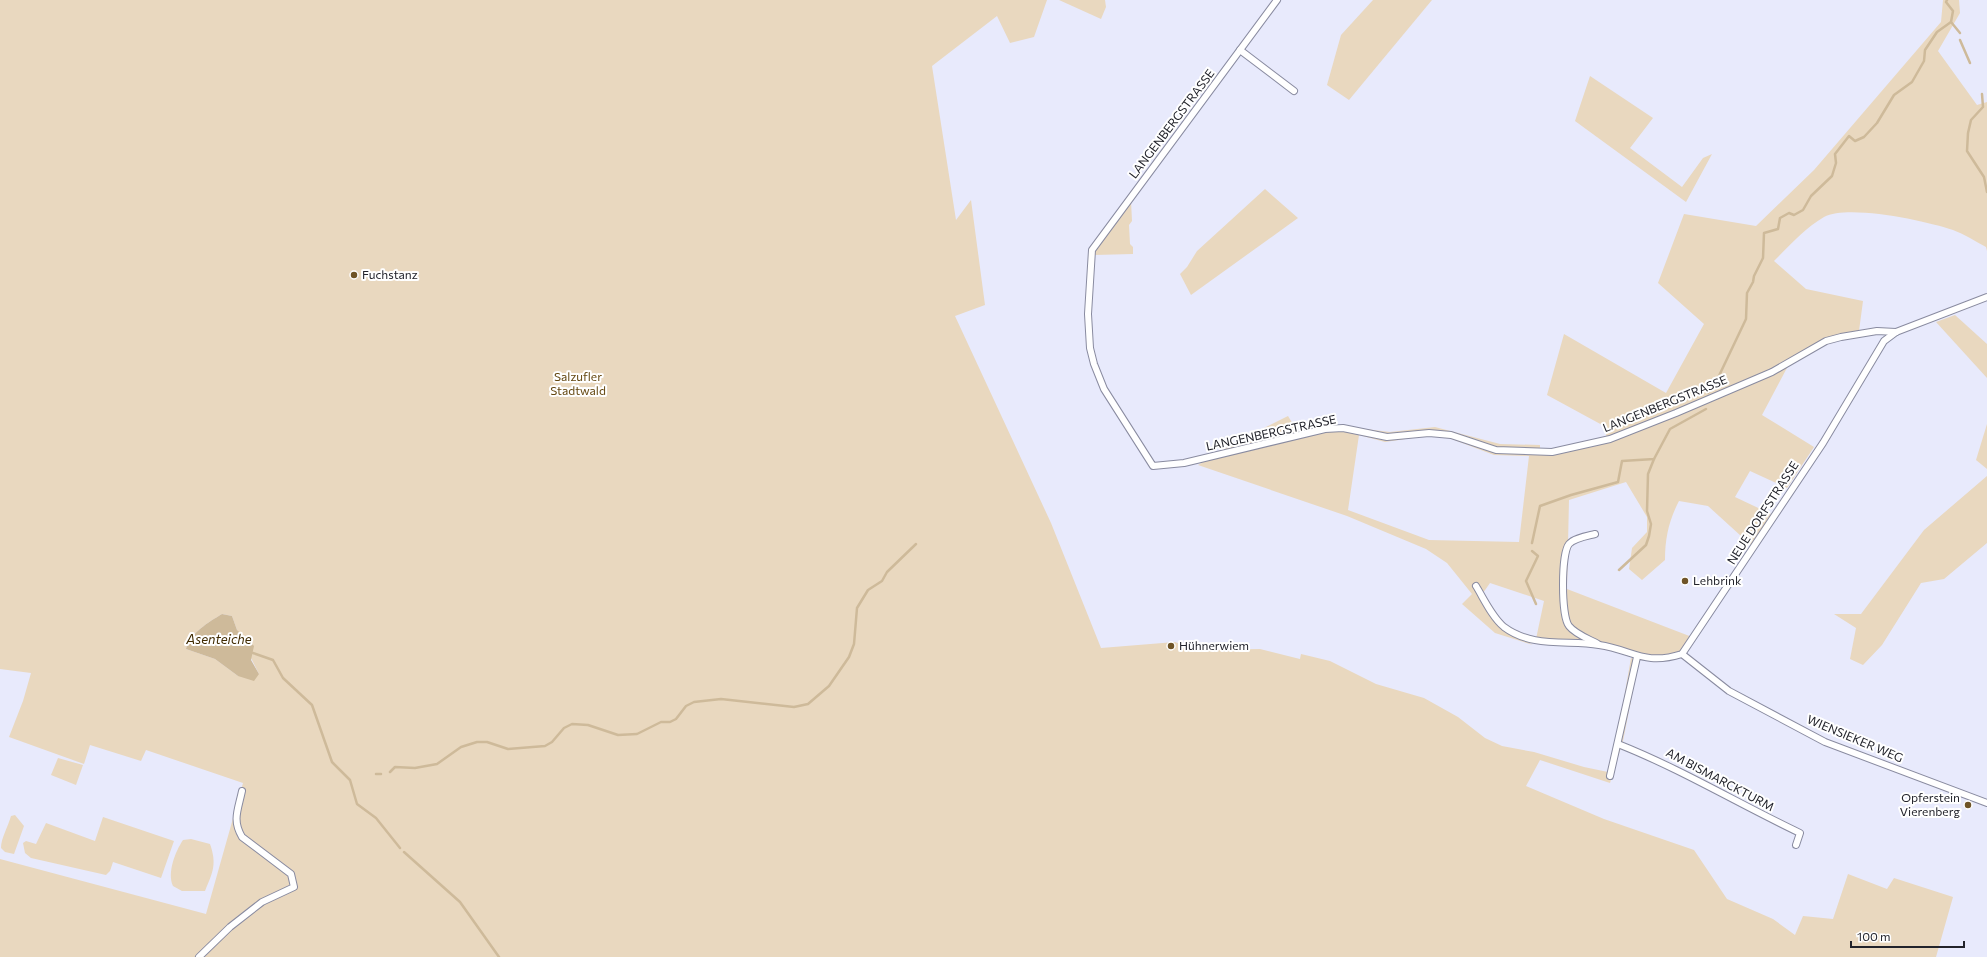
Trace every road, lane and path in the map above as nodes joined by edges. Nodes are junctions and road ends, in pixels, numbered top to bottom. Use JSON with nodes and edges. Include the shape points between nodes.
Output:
{"nodes":[{"id":1,"x":1277,"y":0,"type":"edge"},
{"id":2,"x":1240,"y":50,"type":"junction"},
{"id":3,"x":1294,"y":91,"type":"dead end"},
{"id":4,"x":1987,"y":297,"type":"edge"},
{"id":5,"x":1896,"y":332,"type":"junction"},
{"id":6,"x":1594,"y":534,"type":"dead end"},
{"id":7,"x":1476,"y":586,"type":"dead end"},
{"id":8,"x":1599,"y":645,"type":"junction"},
{"id":9,"x":1682,"y":654,"type":"junction"},
{"id":10,"x":1637,"y":656,"type":"junction"},
{"id":11,"x":1618,"y":744,"type":"junction"},
{"id":12,"x":1610,"y":776,"type":"dead end"},
{"id":13,"x":242,"y":791,"type":"dead end"},
{"id":14,"x":1987,"y":803,"type":"edge"},
{"id":15,"x":1796,"y":845,"type":"dead end"},
{"id":16,"x":199,"y":957,"type":"edge"}],
"edges":[{"from":1,"to":2,"type":"street","name":"LANGENBERGSTRASSE"},
{"from":2,"to":3,"type":"street"},
{"from":2,"to":5,"type":"street","name":"LANGENBERGSTRASSE","via":[[1092,250],[1088,314],[1090,348],[1094,364],[1104,389],[1153,466],[1184,464],[1325,429],[1344,428],[1387,437],[1429,433],[1451,435],[1496,450],[1552,452],[1610,439],[1676,413],[1772,372],[1826,341],[1841,336],[1877,331]]},
{"from":4,"to":5,"type":"street","name":"NEUE DORFSTRASSE"},
{"from":5,"to":9,"type":"street","name":"NEUE DORFSTRASSE","via":[[1884,340],[1823,443]]},
{"from":6,"to":8,"type":"street","via":[[1573,541],[1566,548],[1563,605],[1565,620],[1569,627]]},
{"from":7,"to":8,"type":"street","via":[[1497,619],[1520,635],[1540,642]]},
{"from":8,"to":10,"type":"street"},
{"from":9,"to":10,"type":"street","via":[[1661,659]]},
{"from":9,"to":14,"type":"street","name":"WIENSIEKER WEG","via":[[1729,692],[1825,742]]},
{"from":10,"to":11,"type":"street"},
{"from":11,"to":12,"type":"street"},
{"from":11,"to":15,"type":"street","name":"AM BISMARCKTURM","via":[[1657,760],[1800,833]]},
{"from":13,"to":16,"type":"street","via":[[235,822],[238,831],[242,837],[291,874],[294,887],[262,902],[230,927]]}]}
